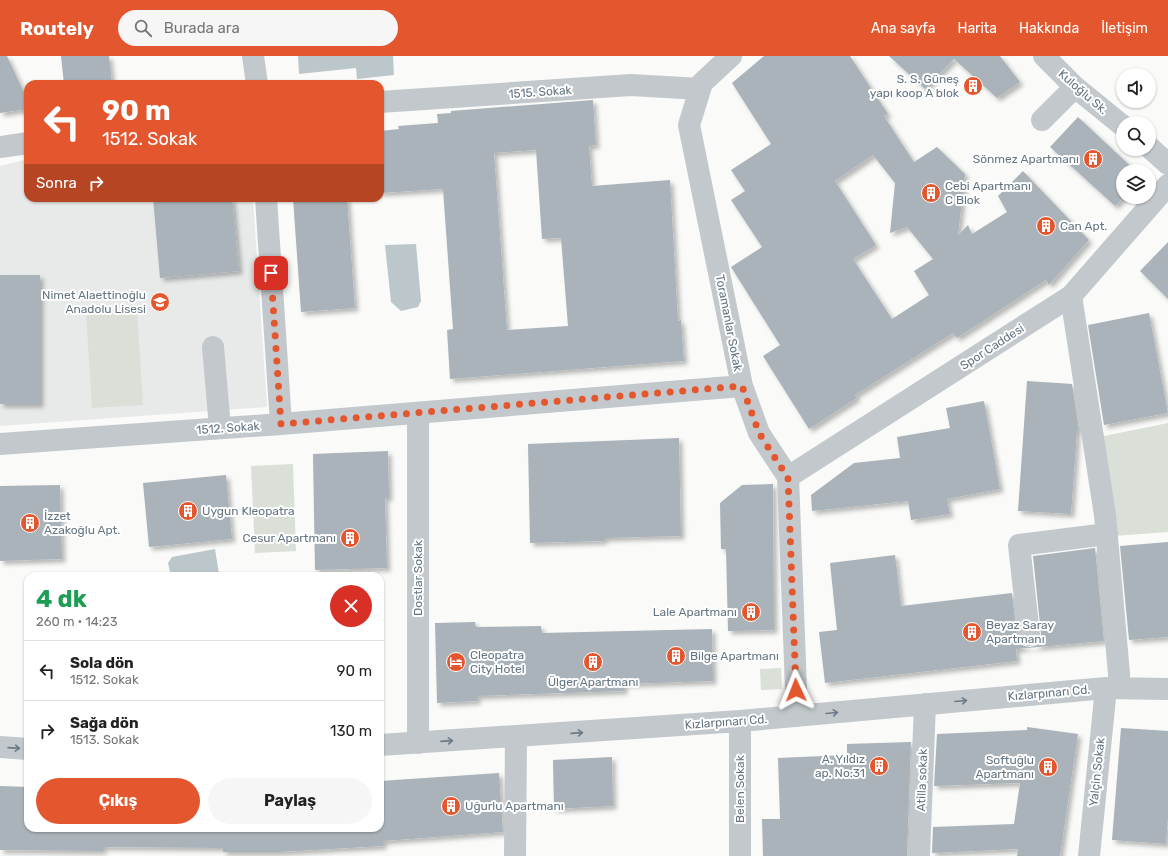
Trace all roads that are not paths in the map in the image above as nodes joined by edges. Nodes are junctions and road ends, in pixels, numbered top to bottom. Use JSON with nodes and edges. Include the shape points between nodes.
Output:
{"nodes":[{"id":1,"x":253,"y":56,"type":"edge"},
{"id":2,"x":731,"y":56,"type":"edge"},
{"id":3,"x":1044,"y":56,"type":"edge"},
{"id":4,"x":256,"y":80,"type":"edge"},
{"id":5,"x":1075,"y":87,"type":"junction"},
{"id":6,"x":700,"y":89,"type":"junction"},
{"id":7,"x":384,"y":102,"type":"edge"},
{"id":8,"x":1042,"y":120,"type":"dead end"},
{"id":9,"x":1116,"y":120,"type":"edge"},
{"id":10,"x":24,"y":144,"type":"edge"},
{"id":11,"x":0,"y":147,"type":"edge"},
{"id":12,"x":1156,"y":153,"type":"edge"},
{"id":13,"x":1168,"y":164,"type":"edge"},
{"id":14,"x":1167,"y":187,"type":"edge"},
{"id":15,"x":266,"y":202,"type":"edge"},
{"id":16,"x":1071,"y":296,"type":"junction"},
{"id":17,"x":213,"y":347,"type":"dead end"},
{"id":18,"x":742,"y":386,"type":"junction"},
{"id":19,"x":418,"y":413,"type":"junction"},
{"id":20,"x":281,"y":424,"type":"junction"},
{"id":21,"x":220,"y":428,"type":"junction"},
{"id":22,"x":0,"y":444,"type":"edge"},
{"id":23,"x":788,"y":478,"type":"junction"},
{"id":24,"x":1107,"y":534,"type":"junction"},
{"id":25,"x":1029,"y":635,"type":"dead end"},
{"id":26,"x":1112,"y":688,"type":"junction"},
{"id":27,"x":1168,"y":689,"type":"edge"},
{"id":28,"x":925,"y":704,"type":"junction"},
{"id":29,"x":797,"y":716,"type":"junction"},
{"id":30,"x":740,"y":721,"type":"junction"},
{"id":31,"x":516,"y":737,"type":"junction"},
{"id":32,"x":418,"y":743,"type":"junction"},
{"id":33,"x":384,"y":745,"type":"edge"},
{"id":34,"x":0,"y":747,"type":"edge"},
{"id":35,"x":24,"y":749,"type":"edge"},
{"id":36,"x":514,"y":856,"type":"edge"},
{"id":37,"x":740,"y":856,"type":"edge"},
{"id":38,"x":919,"y":856,"type":"edge"},
{"id":39,"x":1089,"y":856,"type":"edge"}],
"edges":[{"from":1,"to":4,"type":"street"},
{"from":2,"to":6,"type":"street","name":"Toramanlar Sokak","via":[[702,82]]},
{"from":3,"to":5,"type":"street","name":"Kuloğlu Sk."},
{"from":5,"to":8,"type":"street"},
{"from":5,"to":9,"type":"street","name":"Kuloğlu Sk."},
{"from":6,"to":7,"type":"street","name":"1515. Sokak","via":[[631,85]]},
{"from":6,"to":18,"type":"street","name":"Toramanlar Sokak","via":[[689,125]]},
{"from":10,"to":11,"type":"street"},
{"from":12,"to":13,"type":"street"},
{"from":14,"to":16,"type":"street","name":"Spor Caddesi"},
{"from":15,"to":20,"type":"street"},
{"from":16,"to":23,"type":"street","name":"Spor Caddesi"},
{"from":16,"to":24,"type":"street","name":"Yalçin Sokak"},
{"from":17,"to":21,"type":"street"},
{"from":18,"to":19,"type":"street","name":"1512. Sokak"},
{"from":18,"to":23,"type":"street","name":"Toramanlar Sokak","via":[[759,433]]},
{"from":19,"to":20,"type":"street","name":"1512. Sokak"},
{"from":19,"to":32,"type":"street","name":"Dostlar Sokak"},
{"from":20,"to":21,"type":"street","name":"1512. Sokak"},
{"from":21,"to":22,"type":"street","name":"1512. Sokak"},
{"from":23,"to":29,"type":"street"},
{"from":24,"to":25,"type":"street","via":[[1019,545]]},
{"from":24,"to":26,"type":"street","name":"Yalçin Sokak"},
{"from":26,"to":27,"type":"street","name":"Kızlarpınarı Cd."},
{"from":28,"to":26,"type":"street","name":"Kızlarpınarı Cd.","one_way":true},
{"from":26,"to":39,"type":"street","name":"Yalçin Sokak"},
{"from":29,"to":28,"type":"street","name":"Kızlarpınarı Cd.","one_way":true},
{"from":28,"to":38,"type":"street","name":"Atilla sokak"},
{"from":29,"to":30,"type":"street","name":"Kızlarpınarı Cd."},
{"from":31,"to":30,"type":"street","name":"Kızlarpınarı Cd.","one_way":true},
{"from":30,"to":37,"type":"street","name":"Belen Sokak"},
{"from":32,"to":31,"type":"street","name":"Kızlarpınarı Cd.","one_way":true},
{"from":31,"to":36,"type":"street"},
{"from":32,"to":33,"type":"street","name":"Kızlarpınarı Cd."},
{"from":34,"to":35,"type":"street","one_way":true}]}
